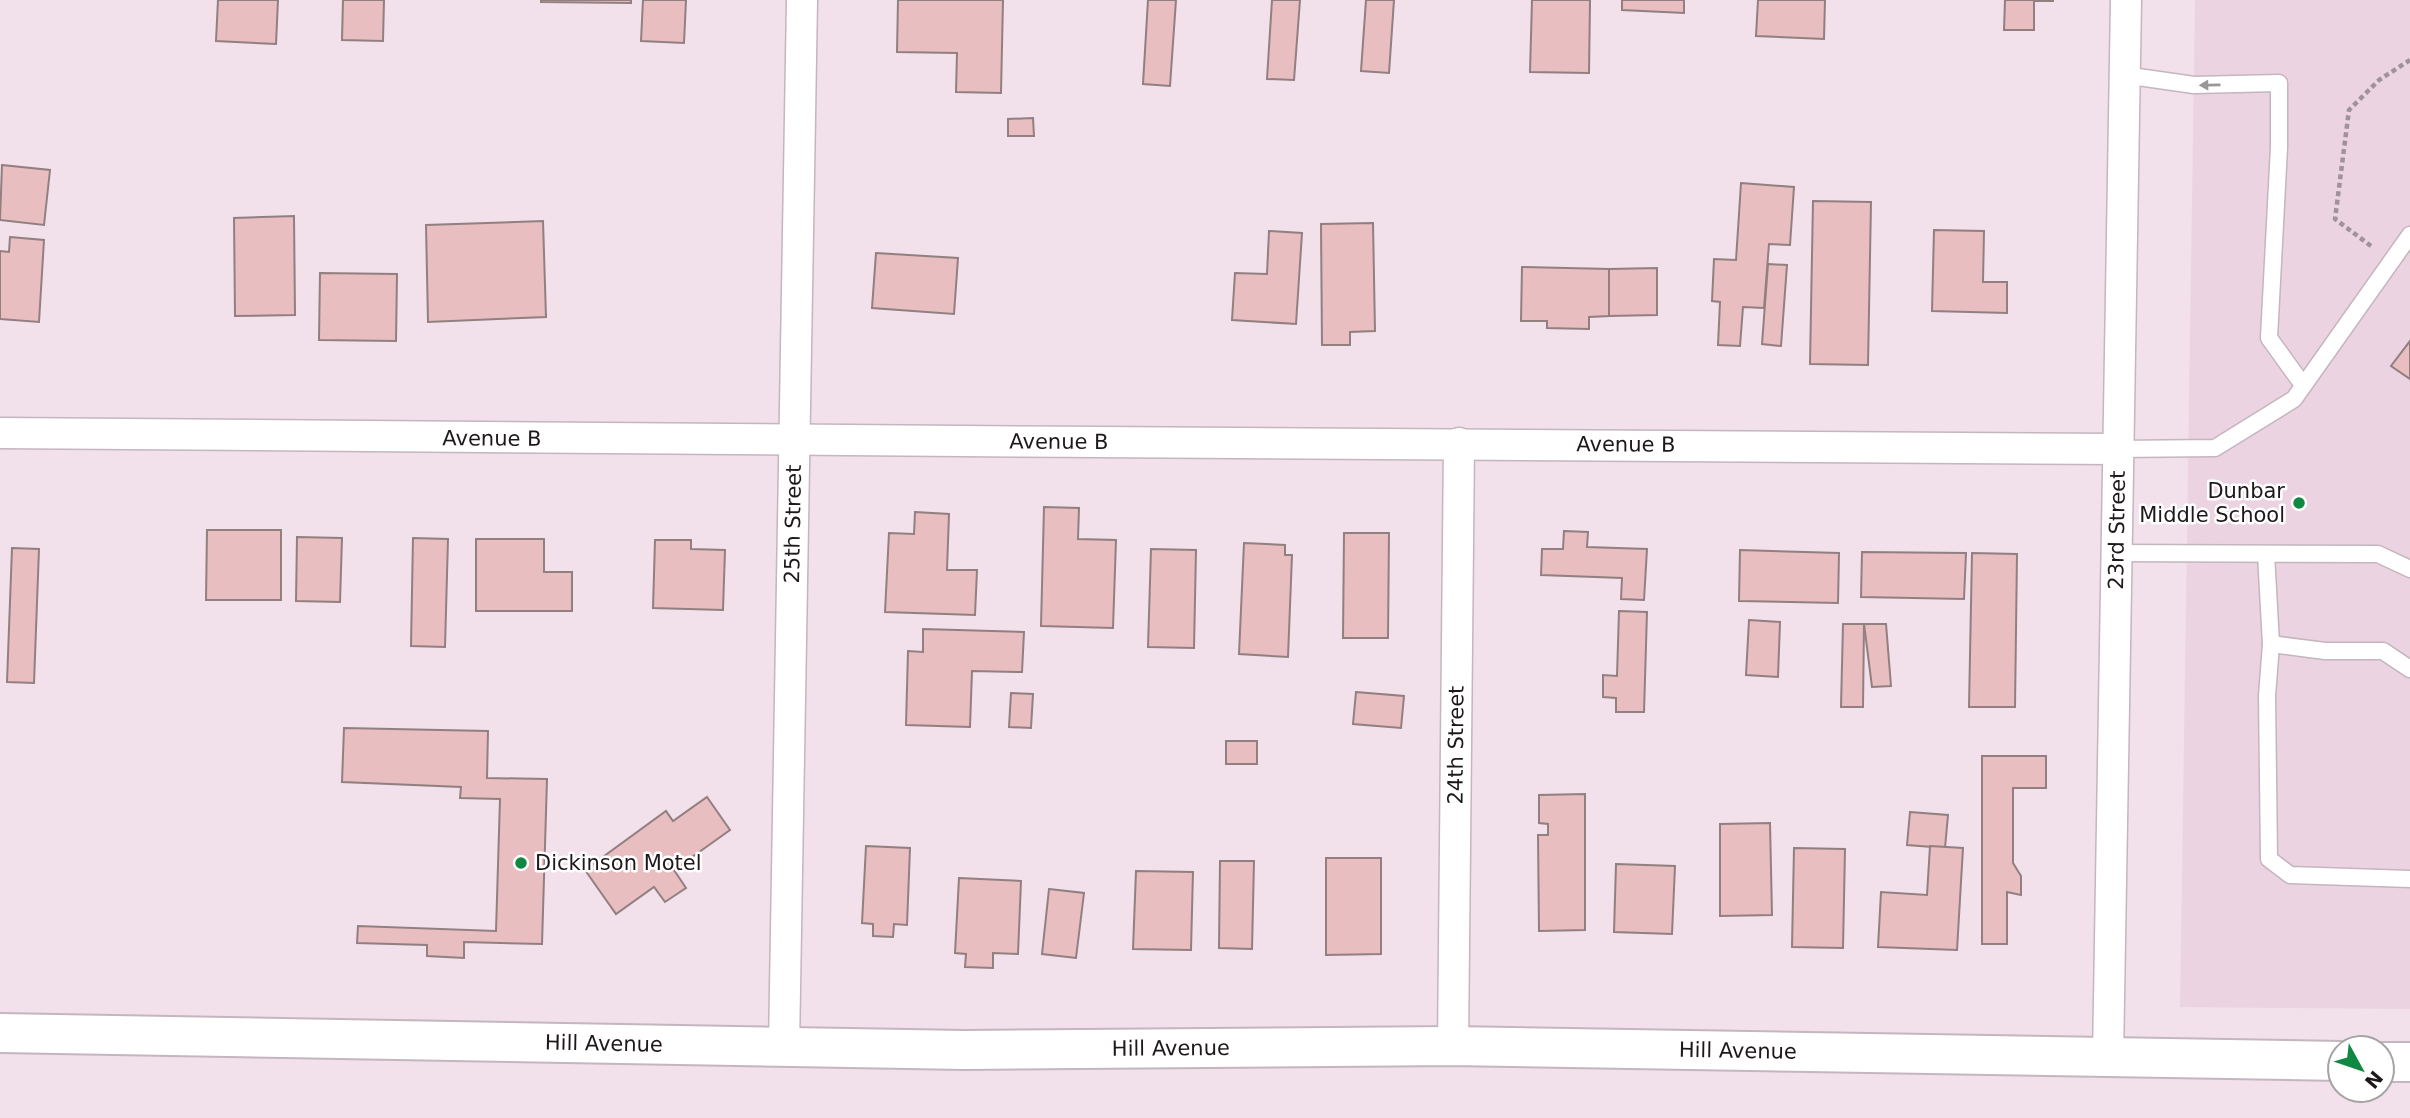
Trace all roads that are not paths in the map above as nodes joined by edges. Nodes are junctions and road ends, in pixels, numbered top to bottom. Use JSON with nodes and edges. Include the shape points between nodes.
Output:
{"nodes":[{"id":1,"x":802,"y":0,"type":"edge"},
{"id":2,"x":2126,"y":0,"type":"edge"},
{"id":3,"x":2124,"y":75,"type":"junction"},
{"id":4,"x":2410,"y":234,"type":"edge"},
{"id":5,"x":2303,"y":385,"type":"junction"},
{"id":6,"x":0,"y":433,"type":"edge"},
{"id":7,"x":794,"y":442,"type":"junction"},
{"id":8,"x":1459,"y":443,"type":"junction"},
{"id":9,"x":2117,"y":449,"type":"junction"},
{"id":10,"x":2116,"y":553,"type":"junction"},
{"id":11,"x":2266,"y":554,"type":"junction"},
{"id":12,"x":2410,"y":569,"type":"edge"},
{"id":13,"x":2271,"y":644,"type":"junction"},
{"id":14,"x":2410,"y":669,"type":"edge"},
{"id":15,"x":2410,"y":878,"type":"edge"},
{"id":16,"x":0,"y":1033,"type":"edge"},
{"id":17,"x":1453,"y":1046,"type":"junction"},
{"id":18,"x":784,"y":1047,"type":"junction"},
{"id":19,"x":2108,"y":1058,"type":"junction"},
{"id":20,"x":2326,"y":1061,"type":"edge"}],
"edges":[{"from":1,"to":7,"type":"street","name":"25th Street"},
{"from":2,"to":3,"type":"street","name":"23rd Street"},
{"from":5,"to":3,"type":"lane","one_way":true,"via":[[2269,338],[2279,83],[2194,85]]},
{"from":3,"to":9,"type":"street","name":"23rd Street"},
{"from":4,"to":5,"type":"lane"},
{"from":5,"to":9,"type":"lane","via":[[2294,399],[2215,448]]},
{"from":6,"to":7,"type":"street","name":"Avenue B"},
{"from":7,"to":8,"type":"street","name":"Avenue B"},
{"from":7,"to":18,"type":"street","name":"25th Street"},
{"from":8,"to":9,"type":"street","name":"Avenue B"},
{"from":8,"to":17,"type":"street","name":"24th Street"},
{"from":9,"to":10,"type":"street","name":"23rd Street"},
{"from":10,"to":11,"type":"lane"},
{"from":10,"to":19,"type":"street","name":"23rd Street"},
{"from":11,"to":12,"type":"lane","via":[[2378,554]]},
{"from":11,"to":13,"type":"lane"},
{"from":13,"to":14,"type":"lane","via":[[2325,651],[2383,651]]},
{"from":13,"to":15,"type":"lane","via":[[2267,696],[2269,859],[2290,875]]},
{"from":16,"to":18,"type":"street","name":"Hill Avenue"},
{"from":17,"to":18,"type":"street","name":"Hill Avenue"},
{"from":17,"to":19,"type":"street","name":"Hill Avenue"},
{"from":19,"to":20,"type":"street","name":"Hill Avenue"}]}
